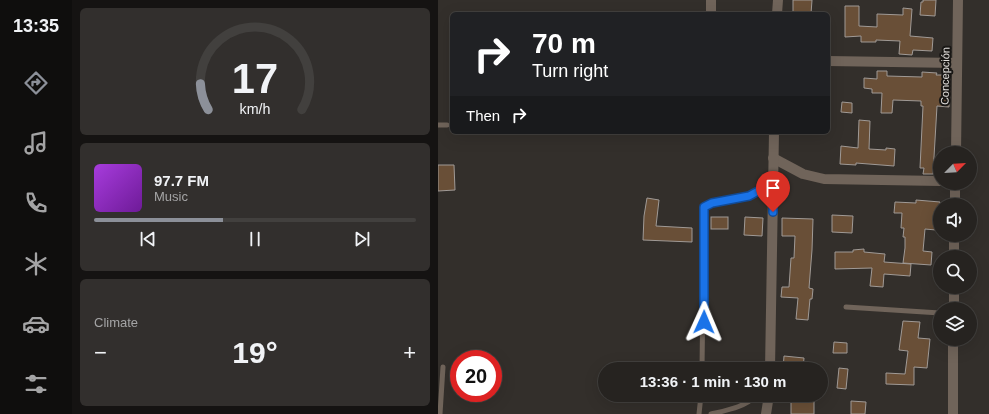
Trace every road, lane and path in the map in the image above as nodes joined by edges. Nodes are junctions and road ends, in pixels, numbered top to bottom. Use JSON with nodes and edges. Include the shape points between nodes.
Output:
{"nodes":[{"id":1,"x":711,"y":0,"type":"edge"},
{"id":2,"x":778,"y":0,"type":"edge"},
{"id":3,"x":958,"y":0,"type":"edge"},
{"id":4,"x":711,"y":12,"type":"edge"},
{"id":5,"x":777,"y":12,"type":"edge"},
{"id":6,"x":830,"y":61,"type":"edge"},
{"id":7,"x":957,"y":63,"type":"junction"},
{"id":8,"x":438,"y":125,"type":"edge"},
{"id":9,"x":447,"y":125,"type":"dead end"},
{"id":10,"x":774,"y":134,"type":"edge"},
{"id":11,"x":956,"y":146,"type":"edge"},
{"id":12,"x":773,"y":158,"type":"junction"},
{"id":13,"x":933,"y":181,"type":"edge"},
{"id":14,"x":773,"y":183,"type":"junction"},
{"id":15,"x":846,"y":307,"type":"dead end"},
{"id":16,"x":933,"y":313,"type":"edge"},
{"id":17,"x":953,"y":346,"type":"edge"},
{"id":18,"x":702,"y":362,"type":"edge"},
{"id":19,"x":770,"y":362,"type":"edge"},
{"id":20,"x":442,"y":367,"type":"dead end"},
{"id":21,"x":700,"y":402,"type":"edge"},
{"id":22,"x":749,"y":402,"type":"edge"},
{"id":23,"x":768,"y":402,"type":"edge"},
{"id":24,"x":440,"y":414,"type":"edge"},
{"id":25,"x":698,"y":414,"type":"edge"},
{"id":26,"x":711,"y":414,"type":"edge"},
{"id":27,"x":766,"y":414,"type":"edge"},
{"id":28,"x":952,"y":414,"type":"edge"}],
"edges":[{"from":1,"to":4,"type":"street"},
{"from":2,"to":5,"type":"street"},
{"from":3,"to":7,"type":"street","name":"Concepción"},
{"from":6,"to":7,"type":"street"},
{"from":7,"to":11,"type":"street","name":"Concepción"},
{"from":8,"to":9,"type":"lane"},
{"from":10,"to":12,"type":"street"},
{"from":12,"to":13,"type":"street","via":[[803,174],[824,179]]},
{"from":12,"to":14,"type":"street"},
{"from":14,"to":18,"type":"lane","via":[[749,196],[704,207]]},
{"from":14,"to":19,"type":"street"},
{"from":15,"to":16,"type":"lane"},
{"from":17,"to":28,"type":"street"},
{"from":20,"to":24,"type":"lane"},
{"from":21,"to":25,"type":"lane"},
{"from":22,"to":26,"type":"lane"},
{"from":23,"to":27,"type":"street"}]}
